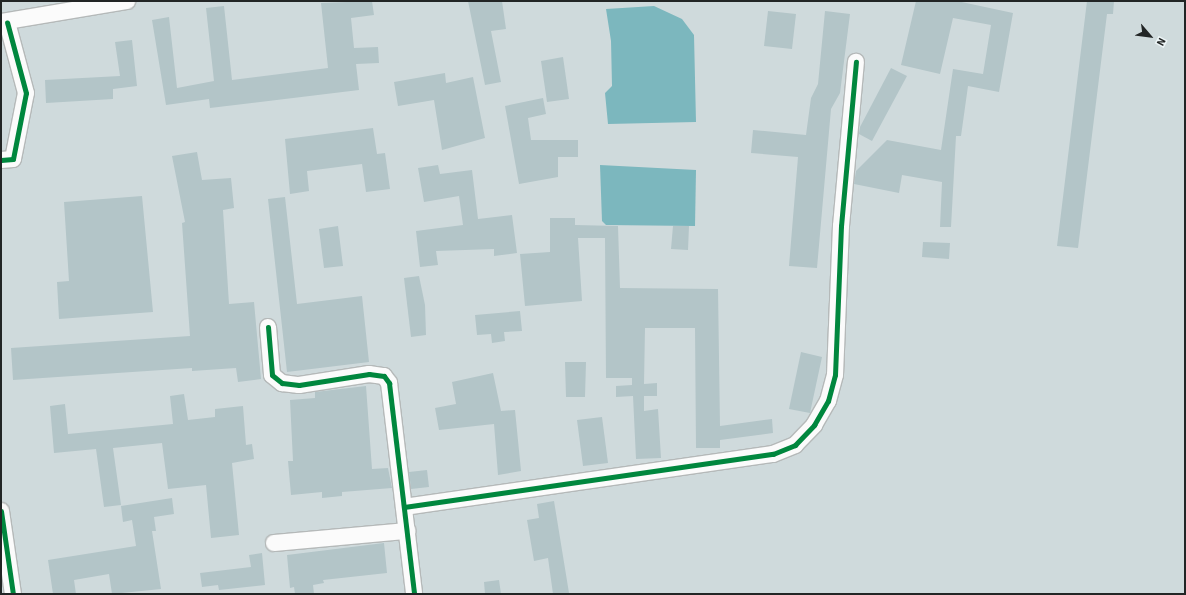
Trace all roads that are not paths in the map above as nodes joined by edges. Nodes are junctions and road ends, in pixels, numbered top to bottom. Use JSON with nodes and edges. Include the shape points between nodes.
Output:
{"nodes":[{"id":1,"x":127,"y":1,"type":"edge"},
{"id":2,"x":4,"y":22,"type":"edge"},
{"id":3,"x":856,"y":62,"type":"dead end"},
{"id":4,"x":1,"y":160,"type":"edge"},
{"id":5,"x":268,"y":327,"type":"dead end"},
{"id":6,"x":404,"y":507,"type":"junction"},
{"id":7,"x":1,"y":512,"type":"edge"},
{"id":8,"x":407,"y":532,"type":"junction"},
{"id":9,"x":274,"y":543,"type":"dead end"},
{"id":10,"x":13,"y":594,"type":"edge"},
{"id":11,"x":414,"y":594,"type":"edge"}],
"edges":[{"from":1,"to":2,"type":"street"},
{"from":2,"to":4,"type":"street","via":[[26,93],[13,159]]},
{"from":3,"to":6,"type":"street","via":[[841,226],[835,375],[828,401],[814,424],[795,445],[773,454]]},
{"from":5,"to":6,"type":"street","via":[[272,375],[282,383],[299,385],[368,374],[384,376],[389,383]]},
{"from":6,"to":8,"type":"street"},
{"from":7,"to":10,"type":"street"},
{"from":8,"to":9,"type":"street"},
{"from":8,"to":11,"type":"street"}]}
